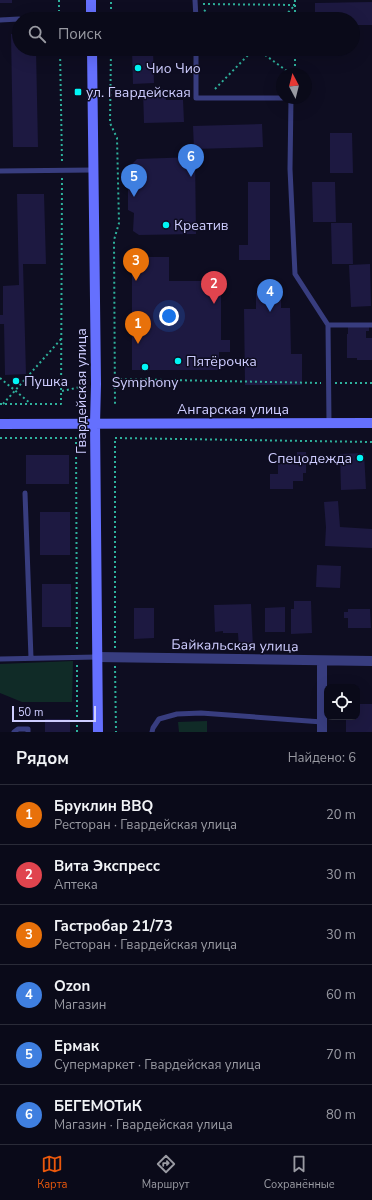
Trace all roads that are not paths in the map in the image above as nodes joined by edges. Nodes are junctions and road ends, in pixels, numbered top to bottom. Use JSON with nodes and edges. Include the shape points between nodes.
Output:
{"nodes":[{"id":1,"x":91,"y":0,"type":"edge"},
{"id":2,"x":195,"y":2,"type":"edge"},
{"id":3,"x":91,"y":12,"type":"edge"},
{"id":4,"x":196,"y":12,"type":"edge"},
{"id":5,"x":0,"y":20,"type":"edge"},
{"id":6,"x":12,"y":20,"type":"edge"},
{"id":7,"x":92,"y":56,"type":"edge"},
{"id":8,"x":196,"y":56,"type":"edge"},
{"id":9,"x":276,"y":98,"type":"edge"},
{"id":10,"x":291,"y":104,"type":"edge"},
{"id":11,"x":93,"y":170,"type":"junction"},
{"id":12,"x":0,"y":171,"type":"edge"},
{"id":13,"x":328,"y":325,"type":"junction"},
{"id":14,"x":372,"y":325,"type":"edge"},
{"id":15,"x":95,"y":423,"type":"junction"},
{"id":16,"x":329,"y":423,"type":"junction"},
{"id":17,"x":372,"y":423,"type":"edge"},
{"id":18,"x":0,"y":424,"type":"edge"},
{"id":19,"x":25,"y":493,"type":"dead end"},
{"id":20,"x":31,"y":658,"type":"junction"},
{"id":21,"x":97,"y":658,"type":"junction"},
{"id":22,"x":0,"y":659,"type":"edge"},
{"id":23,"x":322,"y":660,"type":"junction"},
{"id":24,"x":372,"y":661,"type":"edge"},
{"id":25,"x":322,"y":727,"type":"edge"},
{"id":26,"x":14,"y":732,"type":"edge"},
{"id":27,"x":28,"y":732,"type":"edge"},
{"id":28,"x":98,"y":732,"type":"edge"},
{"id":29,"x":152,"y":732,"type":"edge"}],
"edges":[{"from":1,"to":3,"type":"street"},
{"from":2,"to":4,"type":"lane"},
{"from":5,"to":6,"type":"lane"},
{"from":7,"to":11,"type":"street","name":"Гвардейская улица"},
{"from":8,"to":9,"type":"lane","via":[[196,98]]},
{"from":10,"to":13,"type":"lane","via":[[290,169],[294,274]]},
{"from":11,"to":12,"type":"lane"},
{"from":11,"to":15,"type":"street","name":"Гвардейская улица"},
{"from":13,"to":14,"type":"lane"},
{"from":13,"to":16,"type":"lane"},
{"from":15,"to":16,"type":"street","name":"Ангарская улица"},
{"from":15,"to":18,"type":"street","name":"Ангарская улица"},
{"from":15,"to":21,"type":"street","name":"Гвардейская улица"},
{"from":16,"to":17,"type":"street","name":"Ангарская улица"},
{"from":19,"to":20,"type":"lane"},
{"from":20,"to":21,"type":"lane"},
{"from":20,"to":22,"type":"lane"},
{"from":21,"to":23,"type":"street","name":"Байкальская улица"},
{"from":21,"to":28,"type":"street","name":"Гвардейская улица"},
{"from":23,"to":24,"type":"street","name":"Байкальская улица"},
{"from":23,"to":25,"type":"street"},
{"from":25,"to":29,"type":"lane","via":[[201,713],[177,714],[159,719]]},
{"from":26,"to":27,"type":"lane","via":[[18,729],[28,729]]}]}
